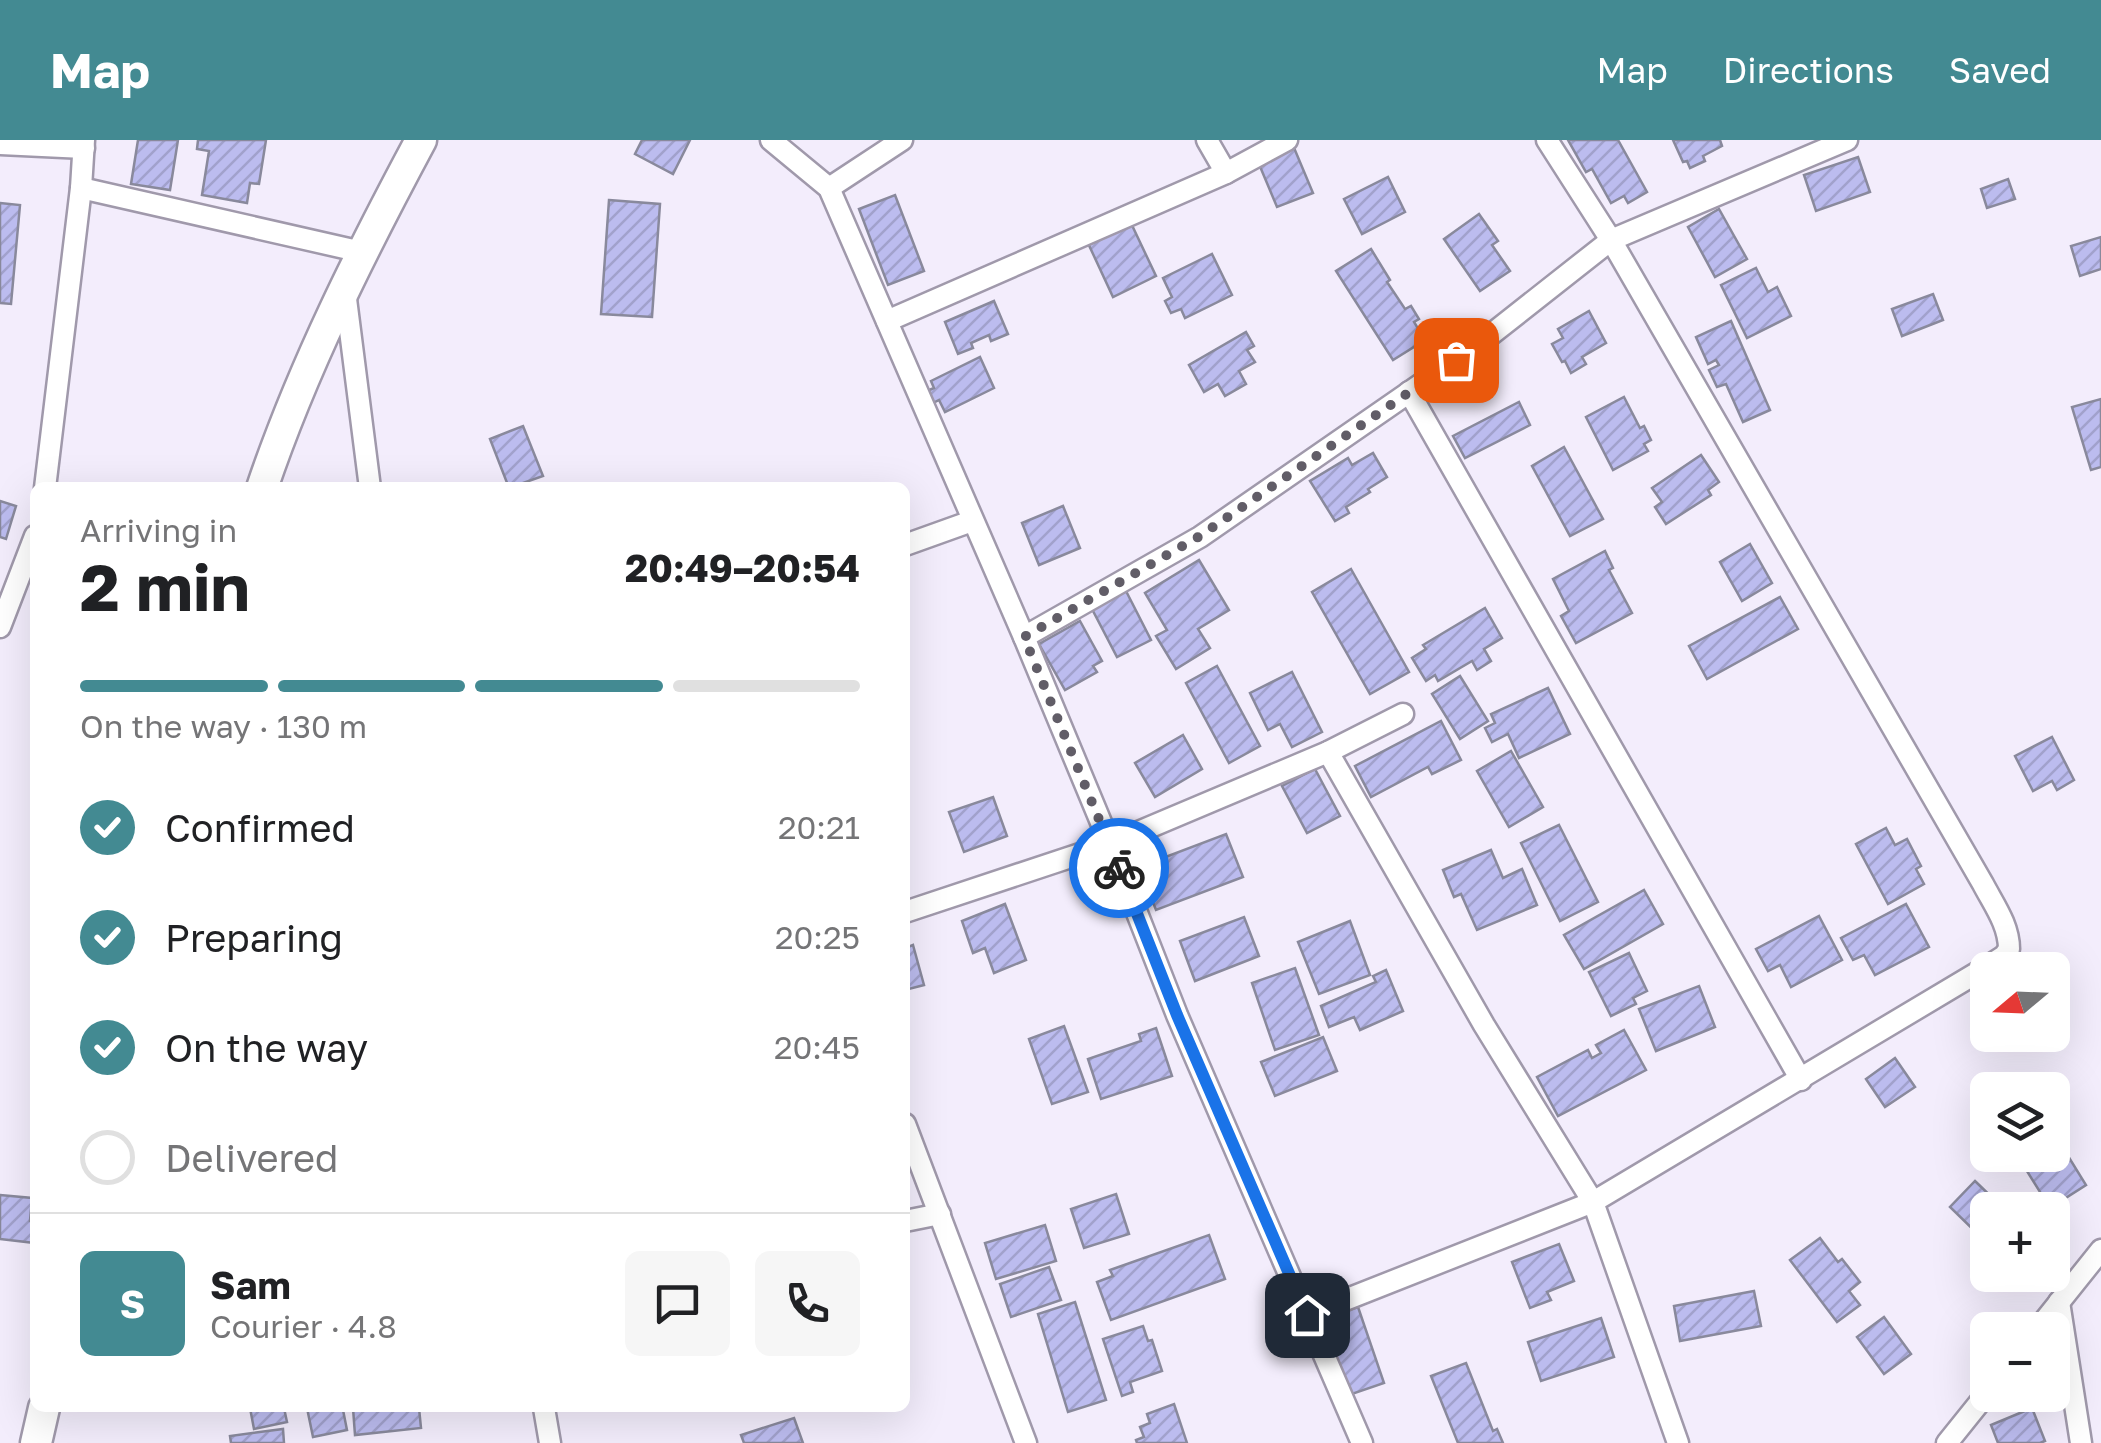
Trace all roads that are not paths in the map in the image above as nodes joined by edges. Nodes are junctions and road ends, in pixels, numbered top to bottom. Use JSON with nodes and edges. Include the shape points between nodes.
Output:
{"nodes":[{"id":1,"x":421,"y":140,"type":"edge"},
{"id":2,"x":770,"y":140,"type":"edge"},
{"id":3,"x":902,"y":140,"type":"edge"},
{"id":4,"x":1207,"y":140,"type":"edge"},
{"id":5,"x":1287,"y":140,"type":"edge"},
{"id":6,"x":1546,"y":140,"type":"edge"},
{"id":7,"x":1848,"y":140,"type":"edge"},
{"id":8,"x":0,"y":144,"type":"edge"},
{"id":9,"x":84,"y":144,"type":"edge"},
{"id":10,"x":1226,"y":173,"type":"junction"},
{"id":11,"x":81,"y":188,"type":"junction"},
{"id":12,"x":830,"y":188,"type":"junction"},
{"id":13,"x":1611,"y":240,"type":"junction"},
{"id":14,"x":362,"y":252,"type":"junction"},
{"id":15,"x":345,"y":288,"type":"junction"},
{"id":16,"x":886,"y":321,"type":"junction"},
{"id":17,"x":1409,"y":392,"type":"junction"},
{"id":18,"x":46,"y":482,"type":"edge"},
{"id":19,"x":264,"y":482,"type":"edge"},
{"id":20,"x":369,"y":482,"type":"edge"},
{"id":21,"x":972,"y":521,"type":"junction"},
{"id":22,"x":910,"y":543,"type":"edge"},
{"id":23,"x":30,"y":549,"type":"edge"},
{"id":24,"x":0,"y":627,"type":"edge"},
{"id":25,"x":1024,"y":637,"type":"junction"},
{"id":26,"x":1403,"y":714,"type":"dead end"},
{"id":27,"x":1328,"y":752,"type":"junction"},
{"id":28,"x":1110,"y":844,"type":"junction"},
{"id":29,"x":910,"y":910,"type":"edge"},
{"id":30,"x":1802,"y":1080,"type":"junction"},
{"id":31,"x":910,"y":1137,"type":"edge"},
{"id":32,"x":1593,"y":1202,"type":"junction"},
{"id":33,"x":940,"y":1214,"type":"junction"},
{"id":34,"x":910,"y":1220,"type":"edge"},
{"id":35,"x":2101,"y":1250,"type":"edge"},
{"id":36,"x":2059,"y":1302,"type":"junction"},
{"id":37,"x":2051,"y":1312,"type":"edge"},
{"id":38,"x":1307,"y":1315,"type":"junction"},
{"id":39,"x":43,"y":1412,"type":"edge"},
{"id":40,"x":545,"y":1412,"type":"edge"},
{"id":41,"x":1972,"y":1412,"type":"edge"},
{"id":42,"x":36,"y":1443,"type":"edge"},
{"id":43,"x":550,"y":1443,"type":"edge"},
{"id":44,"x":1026,"y":1443,"type":"edge"},
{"id":45,"x":1362,"y":1443,"type":"edge"},
{"id":46,"x":1678,"y":1443,"type":"edge"},
{"id":47,"x":1947,"y":1443,"type":"edge"},
{"id":48,"x":2081,"y":1443,"type":"edge"}],
"edges":[{"from":1,"to":14,"type":"main road"},
{"from":2,"to":12,"type":"street"},
{"from":3,"to":12,"type":"street"},
{"from":4,"to":10,"type":"street"},
{"from":5,"to":10,"type":"street"},
{"from":6,"to":13,"type":"street"},
{"from":7,"to":13,"type":"street"},
{"from":8,"to":9,"type":"street"},
{"from":9,"to":11,"type":"street"},
{"from":10,"to":16,"type":"street"},
{"from":11,"to":14,"type":"street"},
{"from":11,"to":18,"type":"street"},
{"from":12,"to":16,"type":"street"},
{"from":13,"to":17,"type":"street"},
{"from":13,"to":30,"type":"street","via":[[2009,937],[2004,956]]},
{"from":14,"to":15,"type":"main road"},
{"from":15,"to":19,"type":"main road"},
{"from":15,"to":20,"type":"street"},
{"from":16,"to":21,"type":"street"},
{"from":17,"to":25,"type":"street","via":[[1200,536]]},
{"from":17,"to":30,"type":"street"},
{"from":21,"to":22,"type":"street"},
{"from":21,"to":25,"type":"street"},
{"from":23,"to":24,"type":"street"},
{"from":25,"to":28,"type":"street"},
{"from":26,"to":27,"type":"street"},
{"from":27,"to":28,"type":"street"},
{"from":27,"to":32,"type":"street"},
{"from":28,"to":29,"type":"street"},
{"from":28,"to":38,"type":"street"},
{"from":30,"to":32,"type":"street"},
{"from":31,"to":33,"type":"street"},
{"from":32,"to":38,"type":"street"},
{"from":32,"to":46,"type":"street"},
{"from":33,"to":34,"type":"street"},
{"from":33,"to":44,"type":"street"},
{"from":35,"to":36,"type":"street"},
{"from":36,"to":37,"type":"street"},
{"from":36,"to":48,"type":"street"},
{"from":38,"to":45,"type":"street"},
{"from":39,"to":42,"type":"main road"},
{"from":40,"to":43,"type":"street"},
{"from":41,"to":47,"type":"street"}]}
